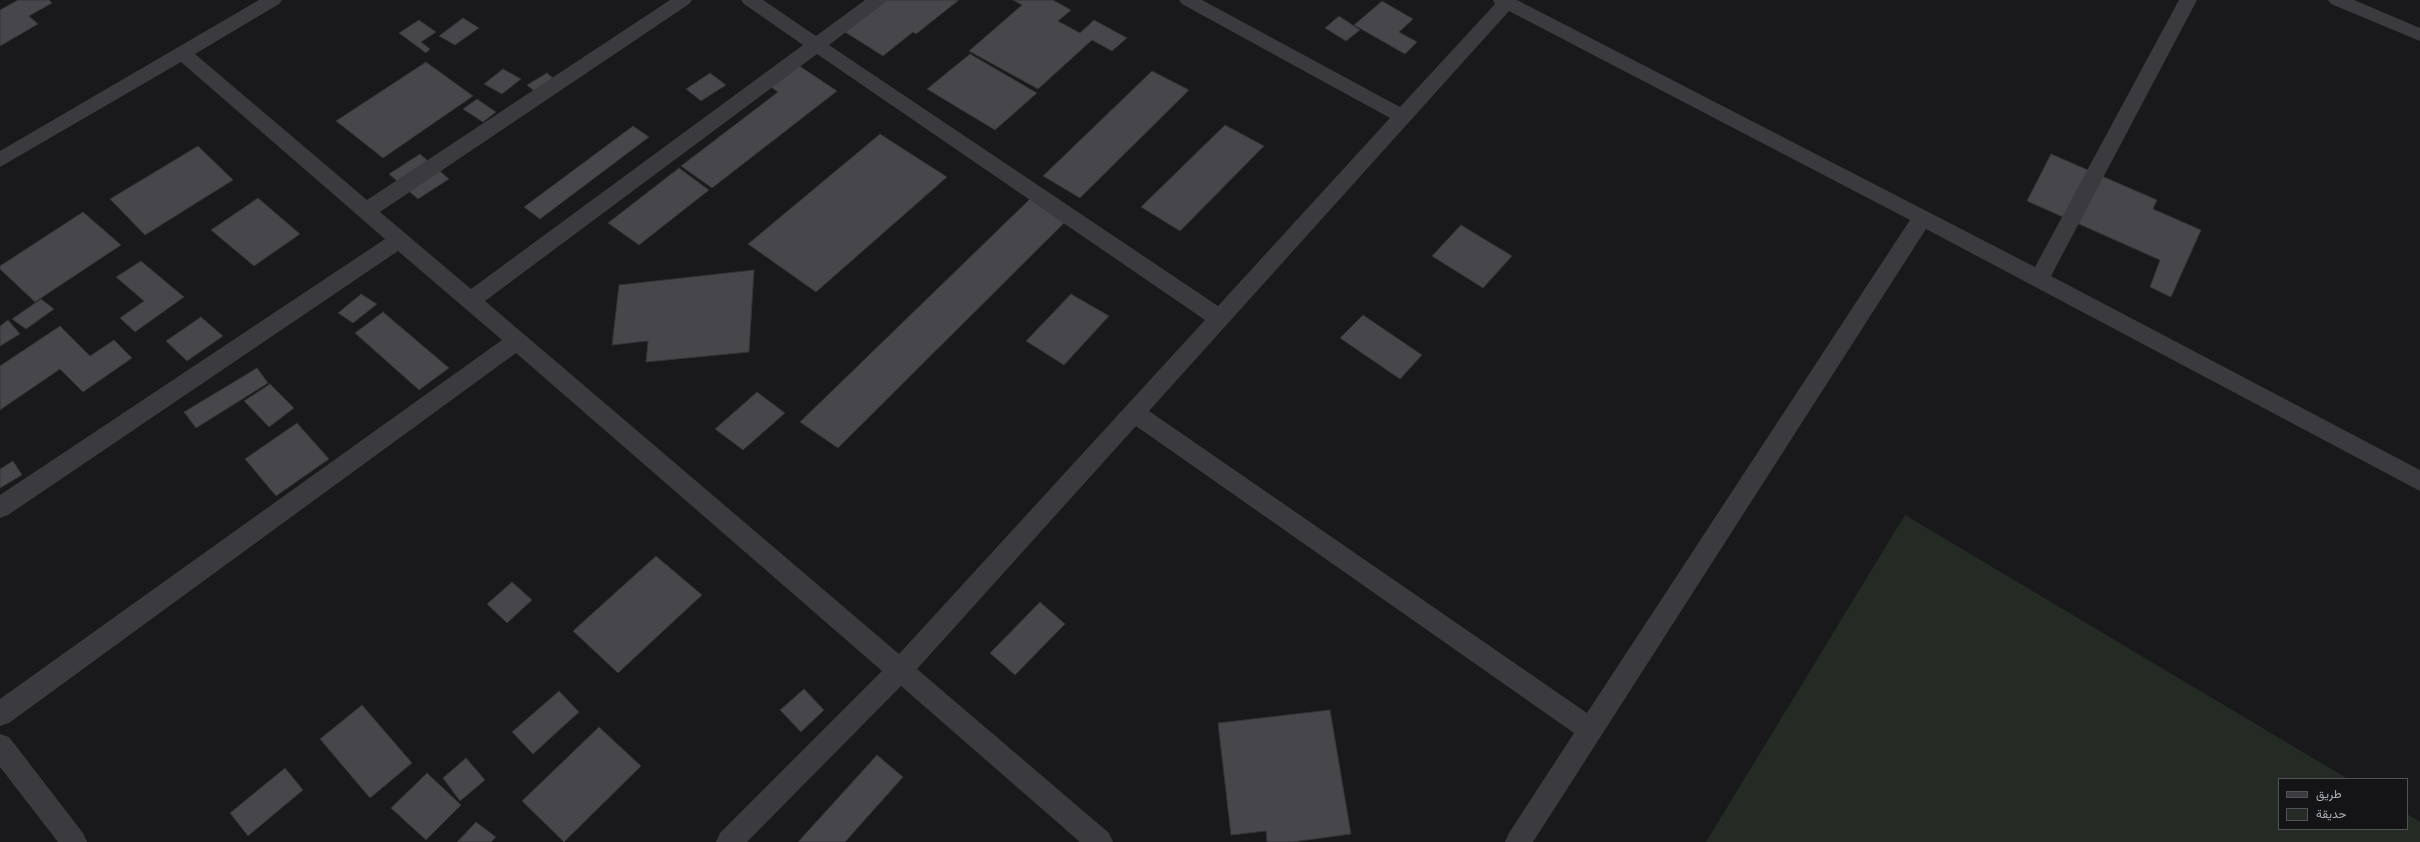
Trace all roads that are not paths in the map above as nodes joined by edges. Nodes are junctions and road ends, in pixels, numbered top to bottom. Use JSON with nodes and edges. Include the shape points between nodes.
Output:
{"nodes":[{"id":1,"x":273,"y":0,"type":"edge"},
{"id":2,"x":682,"y":0,"type":"edge"},
{"id":3,"x":750,"y":0,"type":"edge"},
{"id":4,"x":876,"y":0,"type":"edge"},
{"id":5,"x":1188,"y":0,"type":"edge"},
{"id":6,"x":2188,"y":0,"type":"edge"},
{"id":7,"x":2337,"y":0,"type":"edge"},
{"id":8,"x":1504,"y":1,"type":"edge"},
{"id":9,"x":2420,"y":35,"type":"edge"},
{"id":10,"x":816,"y":45,"type":"junction"},
{"id":11,"x":182,"y":53,"type":"junction"},
{"id":12,"x":1403,"y":117,"type":"junction"},
{"id":13,"x":0,"y":160,"type":"edge"},
{"id":14,"x":366,"y":211,"type":"junction"},
{"id":15,"x":1922,"y":218,"type":"junction"},
{"id":16,"x":399,"y":240,"type":"junction"},
{"id":17,"x":2039,"y":279,"type":"junction"},
{"id":18,"x":470,"y":301,"type":"junction"},
{"id":19,"x":1219,"y":318,"type":"junction"},
{"id":20,"x":517,"y":341,"type":"junction"},
{"id":21,"x":1134,"y":413,"type":"junction"},
{"id":22,"x":2420,"y":481,"type":"edge"},
{"id":23,"x":0,"y":508,"type":"edge"},
{"id":24,"x":900,"y":670,"type":"junction"},
{"id":25,"x":0,"y":714,"type":"edge"},
{"id":26,"x":1591,"y":730,"type":"junction"},
{"id":27,"x":0,"y":746,"type":"edge"},
{"id":28,"x":74,"y":842,"type":"edge"},
{"id":29,"x":729,"y":842,"type":"edge"},
{"id":30,"x":1100,"y":842,"type":"edge"},
{"id":31,"x":1518,"y":842,"type":"edge"}],
"edges":[{"from":1,"to":11,"type":"street"},
{"from":2,"to":14,"type":"street"},
{"from":3,"to":10,"type":"street"},
{"from":4,"to":10,"type":"street"},
{"from":5,"to":12,"type":"street"},
{"from":6,"to":17,"type":"street"},
{"from":7,"to":9,"type":"street"},
{"from":8,"to":12,"type":"street"},
{"from":8,"to":15,"type":"street"},
{"from":10,"to":18,"type":"street"},
{"from":10,"to":19,"type":"street"},
{"from":11,"to":13,"type":"street"},
{"from":11,"to":14,"type":"street"},
{"from":12,"to":19,"type":"street"},
{"from":14,"to":16,"type":"street"},
{"from":15,"to":17,"type":"street"},
{"from":15,"to":26,"type":"street"},
{"from":16,"to":18,"type":"street"},
{"from":16,"to":23,"type":"street"},
{"from":17,"to":22,"type":"street"},
{"from":18,"to":20,"type":"street"},
{"from":19,"to":21,"type":"street"},
{"from":20,"to":24,"type":"street"},
{"from":20,"to":25,"type":"street"},
{"from":21,"to":24,"type":"street"},
{"from":21,"to":26,"type":"street"},
{"from":24,"to":29,"type":"street"},
{"from":24,"to":30,"type":"street"},
{"from":26,"to":31,"type":"street"},
{"from":27,"to":28,"type":"street"}]}
